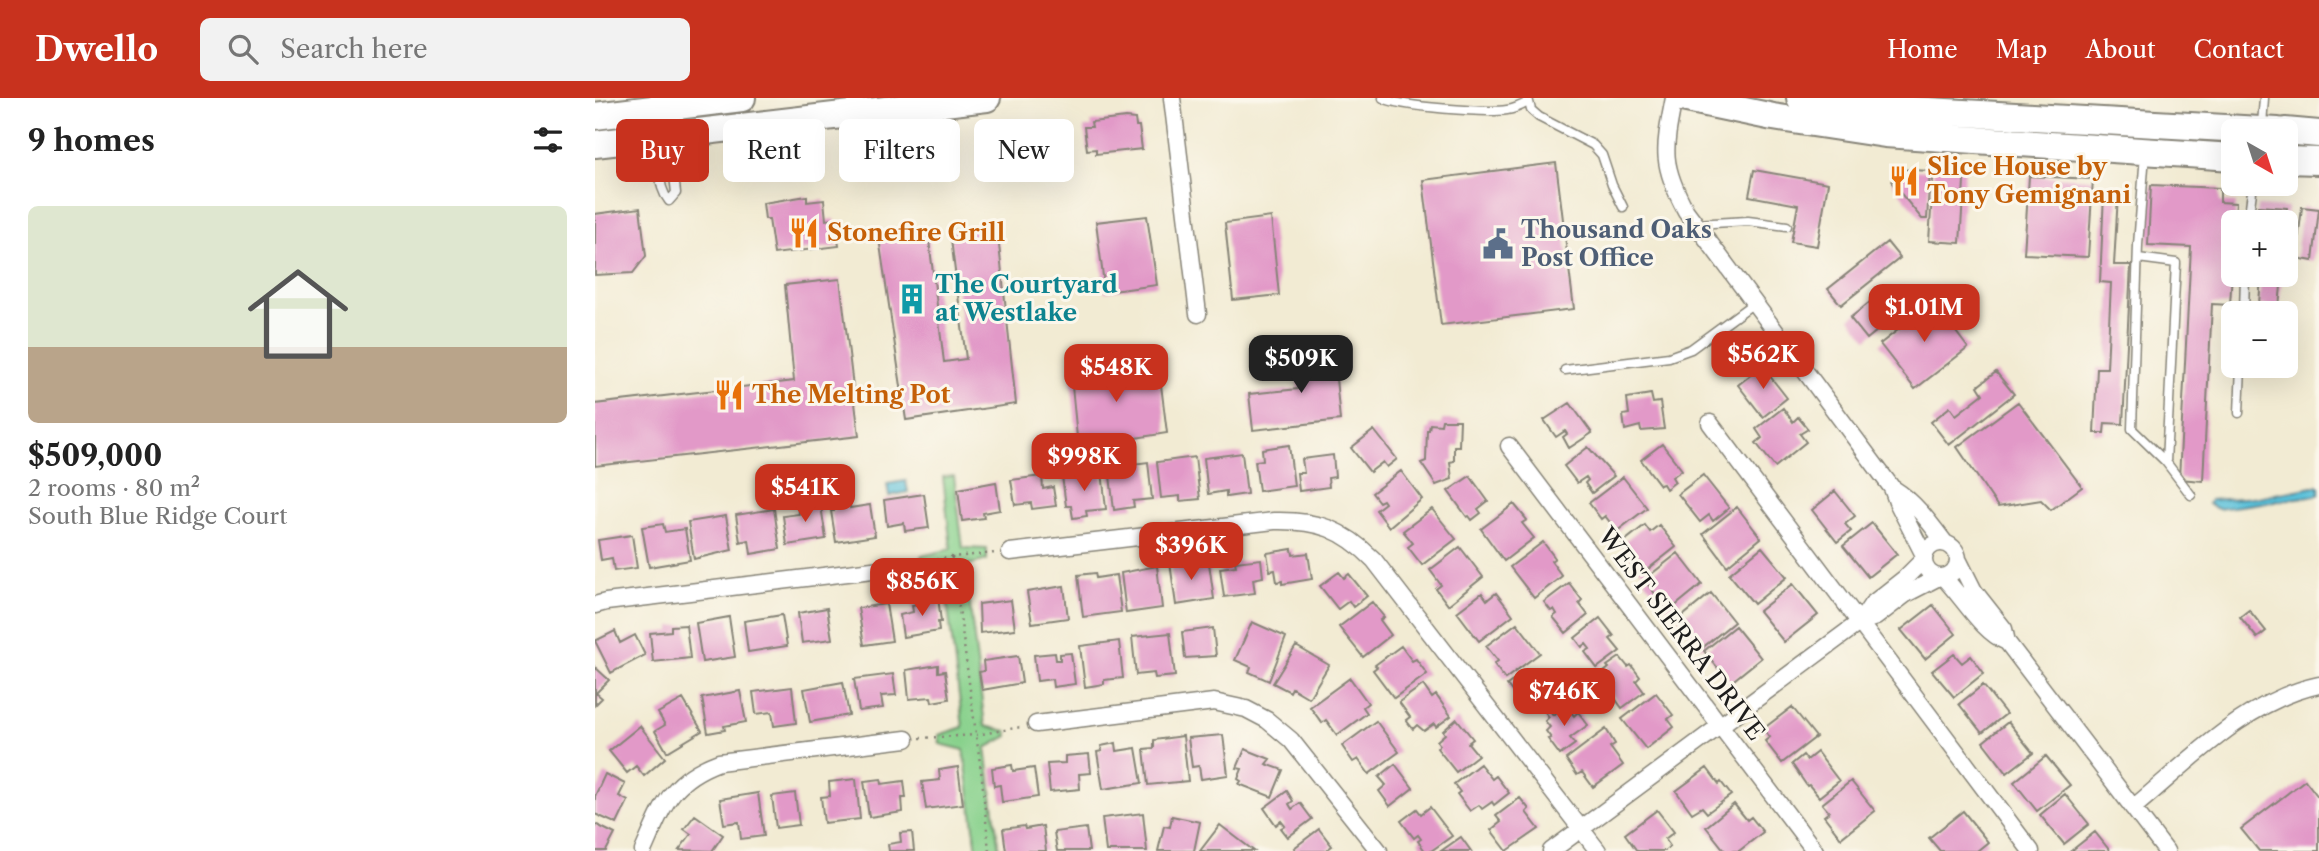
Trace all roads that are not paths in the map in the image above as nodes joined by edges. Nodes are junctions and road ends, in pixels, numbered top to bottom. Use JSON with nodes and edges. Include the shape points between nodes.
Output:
{"nodes":[{"id":1,"x":742,"y":98,"type":"edge"},
{"id":2,"x":986,"y":98,"type":"edge"},
{"id":3,"x":1172,"y":98,"type":"edge"},
{"id":4,"x":1383,"y":98,"type":"edge"},
{"id":5,"x":1674,"y":98,"type":"edge"},
{"id":6,"x":1682,"y":98,"type":"edge"},
{"id":7,"x":1801,"y":98,"type":"edge"},
{"id":8,"x":2264,"y":98,"type":"edge"},
{"id":9,"x":1528,"y":100,"type":"edge"},
{"id":10,"x":663,"y":103,"type":"edge"},
{"id":11,"x":595,"y":116,"type":"edge"},
{"id":12,"x":1937,"y":116,"type":"edge"},
{"id":13,"x":2262,"y":119,"type":"edge"},
{"id":14,"x":2221,"y":129,"type":"edge"},
{"id":15,"x":709,"y":131,"type":"edge"},
{"id":16,"x":2298,"y":132,"type":"edge"},
{"id":17,"x":2319,"y":134,"type":"edge"},
{"id":18,"x":664,"y":136,"type":"joint"},
{"id":19,"x":616,"y":142,"type":"edge"},
{"id":20,"x":595,"y":144,"type":"edge"},
{"id":21,"x":2145,"y":151,"type":"junction"},
{"id":22,"x":2221,"y":156,"type":"edge"},
{"id":23,"x":2298,"y":160,"type":"edge"},
{"id":24,"x":2319,"y":161,"type":"edge"},
{"id":25,"x":1623,"y":207,"type":"dead end"},
{"id":26,"x":1695,"y":224,"type":"junction"},
{"id":27,"x":1787,"y":226,"type":"dead end"},
{"id":28,"x":2137,"y":258,"type":"junction"},
{"id":29,"x":1755,"y":302,"type":"junction"},
{"id":30,"x":1198,"y":314,"type":"dead end"},
{"id":31,"x":1565,"y":370,"type":"dead end"},
{"id":32,"x":2240,"y":378,"type":"edge"},
{"id":33,"x":2239,"y":413,"type":"dead end"},
{"id":34,"x":1710,"y":423,"type":"dead end"},
{"id":35,"x":1509,"y":446,"type":"dead end"},
{"id":36,"x":2166,"y":462,"type":"junction"},
{"id":37,"x":1892,"y":488,"type":"junction"},
{"id":38,"x":2190,"y":495,"type":"dead end"},
{"id":39,"x":1945,"y":543,"type":"junction"},
{"id":40,"x":1010,"y":552,"type":"road end"},
{"id":41,"x":1924,"y":557,"type":"junction"},
{"id":42,"x":1959,"y":561,"type":"junction"},
{"id":43,"x":881,"y":569,"type":"road end"},
{"id":44,"x":1941,"y":577,"type":"junction"},
{"id":45,"x":595,"y":606,"type":"edge"},
{"id":46,"x":1860,"y":622,"type":"junction"},
{"id":47,"x":2007,"y":642,"type":"junction"},
{"id":48,"x":2319,"y":685,"type":"edge"},
{"id":49,"x":1036,"y":724,"type":"road end"},
{"id":50,"x":1721,"y":725,"type":"junction"},
{"id":51,"x":906,"y":739,"type":"road end"},
{"id":52,"x":2133,"y":808,"type":"junction"},
{"id":53,"x":1581,"y":828,"type":"junction"},
{"id":54,"x":643,"y":851,"type":"edge"},
{"id":55,"x":1378,"y":851,"type":"edge"},
{"id":56,"x":1551,"y":851,"type":"edge"},
{"id":57,"x":1598,"y":851,"type":"edge"},
{"id":58,"x":1815,"y":851,"type":"edge"},
{"id":59,"x":2031,"y":851,"type":"edge"},
{"id":60,"x":2166,"y":851,"type":"edge"}],
"edges":[{"from":1,"to":10,"type":"main road"},
{"from":2,"to":15,"type":"main road"},
{"from":3,"to":30,"type":"street"},
{"from":4,"to":9,"type":"lane","via":[[1411,105],[1506,111]]},
{"from":5,"to":26,"type":"street","via":[[1665,140],[1666,163],[1673,187]]},
{"from":6,"to":12,"type":"main road","via":[[1885,134]]},
{"from":7,"to":12,"type":"main road"},
{"from":8,"to":13,"type":"lane"},
{"from":9,"to":25,"type":"lane","via":[[1539,117],[1593,145],[1602,155]]},
{"from":10,"to":11,"type":"main road"},
{"from":12,"to":14,"type":"main road"},
{"from":12,"to":21,"type":"main road"},
{"from":16,"to":17,"type":"main road"},
{"from":18,"to":18,"type":"lane","via":[[659,158],[664,195],[669,201],[676,193],[672,157]]},
{"from":19,"to":20,"type":"main road"},
{"from":21,"to":22,"type":"main road"},
{"from":21,"to":28,"type":"lane"},
{"from":23,"to":24,"type":"main road"},
{"from":26,"to":27,"type":"lane","via":[[1748,221]]},
{"from":26,"to":29,"type":"street"},
{"from":28,"to":36,"type":"lane","via":[[2132,429]]},
{"from":28,"to":36,"type":"lane","via":[[2176,263]]},
{"from":29,"to":31,"type":"lane","via":[[1691,349],[1668,357]]},
{"from":29,"to":37,"type":"street"},
{"from":32,"to":33,"type":"lane"},
{"from":34,"to":46,"type":"street"},
{"from":35,"to":50,"type":"street","name":"WEST SIERRA DRIVE"},
{"from":36,"to":38,"type":"lane"},
{"from":37,"to":39,"type":"street","via":[[1904,495]]},
{"from":37,"to":41,"type":"street"},
{"from":39,"to":41,"type":"street","via":[[1930,546]]},
{"from":39,"to":42,"type":"street","via":[[1954,548]]},
{"from":40,"to":53,"type":"street","via":[[1274,521],[1308,521],[1339,532],[1374,560]]},
{"from":41,"to":44,"type":"street","via":[[1930,573]]},
{"from":41,"to":46,"type":"street","via":[[1872,604]]},
{"from":42,"to":44,"type":"street","via":[[1954,572]]},
{"from":42,"to":47,"type":"street","via":[[1973,591],[2004,629]]},
{"from":43,"to":45,"type":"street"},
{"from":44,"to":46,"type":"street"},
{"from":44,"to":47,"type":"street","via":[[1993,636]]},
{"from":46,"to":50,"type":"street"},
{"from":46,"to":59,"type":"street"},
{"from":47,"to":52,"type":"street"},
{"from":48,"to":52,"type":"street","via":[[2256,709]]},
{"from":49,"to":55,"type":"street","via":[[1215,702],[1246,709],[1291,740]]},
{"from":50,"to":53,"type":"street"},
{"from":50,"to":58,"type":"street","name":"WEST SIERRA DRIVE"},
{"from":51,"to":54,"type":"street","via":[[719,762],[701,769],[669,795]]},
{"from":52,"to":60,"type":"street"},
{"from":53,"to":56,"type":"street"},
{"from":53,"to":57,"type":"street"}]}
